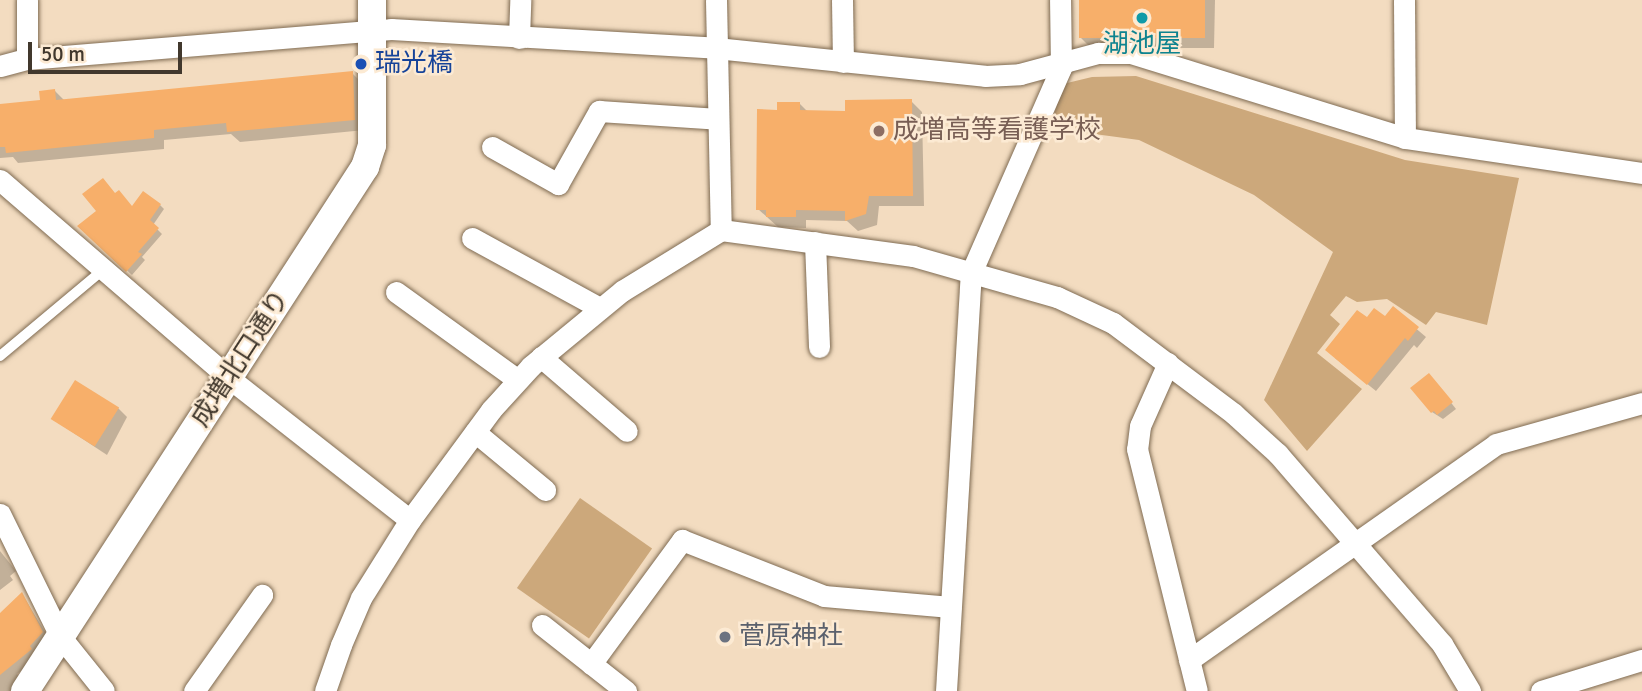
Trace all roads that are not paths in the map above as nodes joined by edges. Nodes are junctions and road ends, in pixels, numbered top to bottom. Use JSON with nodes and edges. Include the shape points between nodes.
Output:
{"nodes":[{"id":1,"x":27,"y":0,"type":"edge"},
{"id":2,"x":372,"y":0,"type":"edge"},
{"id":3,"x":520,"y":0,"type":"edge"},
{"id":4,"x":716,"y":0,"type":"edge"},
{"id":5,"x":842,"y":0,"type":"edge"},
{"id":6,"x":1060,"y":0,"type":"edge"},
{"id":7,"x":1404,"y":0,"type":"edge"},
{"id":8,"x":373,"y":31,"type":"junction"},
{"id":9,"x":519,"y":38,"type":"junction"},
{"id":10,"x":716,"y":48,"type":"junction"},
{"id":11,"x":27,"y":58,"type":"junction"},
{"id":12,"x":842,"y":62,"type":"junction"},
{"id":13,"x":1061,"y":63,"type":"junction"},
{"id":14,"x":0,"y":66,"type":"edge"},
{"id":15,"x":718,"y":119,"type":"junction"},
{"id":16,"x":1405,"y":138,"type":"junction"},
{"id":17,"x":492,"y":147,"type":"dead end"},
{"id":18,"x":1642,"y":173,"type":"edge"},
{"id":19,"x":0,"y":180,"type":"edge"},
{"id":20,"x":721,"y":230,"type":"junction"},
{"id":21,"x":472,"y":238,"type":"dead end"},
{"id":22,"x":815,"y":243,"type":"junction"},
{"id":23,"x":104,"y":268,"type":"junction"},
{"id":24,"x":971,"y":273,"type":"junction"},
{"id":25,"x":396,"y":292,"type":"dead end"},
{"id":26,"x":600,"y":308,"type":"junction"},
{"id":27,"x":819,"y":347,"type":"dead end"},
{"id":28,"x":0,"y":356,"type":"edge"},
{"id":29,"x":541,"y":357,"type":"junction"},
{"id":30,"x":1168,"y":363,"type":"junction"},
{"id":31,"x":229,"y":378,"type":"junction"},
{"id":32,"x":518,"y":380,"type":"junction"},
{"id":33,"x":1642,"y":403,"type":"edge"},
{"id":34,"x":627,"y":431,"type":"dead end"},
{"id":35,"x":475,"y":432,"type":"junction"},
{"id":36,"x":545,"y":490,"type":"dead end"},
{"id":37,"x":0,"y":514,"type":"edge"},
{"id":38,"x":410,"y":520,"type":"junction"},
{"id":39,"x":1354,"y":542,"type":"junction"},
{"id":40,"x":262,"y":595,"type":"dead end"},
{"id":41,"x":951,"y":607,"type":"junction"},
{"id":42,"x":542,"y":625,"type":"dead end"},
{"id":43,"x":60,"y":636,"type":"junction"},
{"id":44,"x":1189,"y":660,"type":"junction"},
{"id":45,"x":1642,"y":660,"type":"edge"},
{"id":46,"x":591,"y":664,"type":"junction"},
{"id":47,"x":25,"y":691,"type":"edge"},
{"id":48,"x":104,"y":691,"type":"edge"},
{"id":49,"x":194,"y":691,"type":"edge"},
{"id":50,"x":326,"y":691,"type":"edge"},
{"id":51,"x":625,"y":691,"type":"edge"},
{"id":52,"x":946,"y":691,"type":"edge"},
{"id":53,"x":1197,"y":691,"type":"edge"},
{"id":54,"x":1471,"y":691,"type":"edge"},
{"id":55,"x":1541,"y":691,"type":"edge"}],
"edges":[{"from":1,"to":11,"type":"street"},
{"from":2,"to":8,"type":"street","name":"成増北口通り"},
{"from":3,"to":9,"type":"street"},
{"from":4,"to":10,"type":"street"},
{"from":5,"to":12,"type":"street"},
{"from":6,"to":13,"type":"street"},
{"from":7,"to":16,"type":"street"},
{"from":8,"to":9,"type":"street"},
{"from":8,"to":11,"type":"street"},
{"from":8,"to":31,"type":"street","name":"成増北口通り","via":[[371,156]]},
{"from":9,"to":10,"type":"street"},
{"from":10,"to":12,"type":"street"},
{"from":10,"to":15,"type":"street"},
{"from":11,"to":14,"type":"street"},
{"from":12,"to":13,"type":"street","via":[[985,76],[1020,74]]},
{"from":13,"to":16,"type":"street","via":[[1098,53],[1131,52]]},
{"from":13,"to":24,"type":"street"},
{"from":15,"to":17,"type":"street","via":[[599,111],[558,184]]},
{"from":15,"to":20,"type":"street"},
{"from":16,"to":18,"type":"street"},
{"from":19,"to":23,"type":"street"},
{"from":20,"to":22,"type":"street"},
{"from":20,"to":26,"type":"street"},
{"from":21,"to":26,"type":"street"},
{"from":22,"to":24,"type":"street","via":[[913,256]]},
{"from":22,"to":27,"type":"street"},
{"from":23,"to":28,"type":"lane"},
{"from":23,"to":31,"type":"street"},
{"from":24,"to":30,"type":"street","via":[[1057,297],[1113,323]]},
{"from":24,"to":41,"type":"street"},
{"from":25,"to":32,"type":"street"},
{"from":26,"to":29,"type":"street"},
{"from":29,"to":32,"type":"street"},
{"from":29,"to":34,"type":"street"},
{"from":30,"to":39,"type":"street","via":[[1278,454]]},
{"from":30,"to":44,"type":"street","via":[[1140,426],[1138,449]]},
{"from":31,"to":38,"type":"street"},
{"from":31,"to":43,"type":"street","name":"成増北口通り"},
{"from":32,"to":35,"type":"street"},
{"from":33,"to":39,"type":"street","via":[[1496,444]]},
{"from":35,"to":36,"type":"street"},
{"from":35,"to":38,"type":"street"},
{"from":37,"to":43,"type":"street"},
{"from":38,"to":50,"type":"street","via":[[361,598]]},
{"from":39,"to":44,"type":"street"},
{"from":39,"to":54,"type":"street","via":[[1442,644]]},
{"from":40,"to":49,"type":"street"},
{"from":41,"to":46,"type":"street","via":[[824,596],[682,540]]},
{"from":41,"to":52,"type":"street"},
{"from":42,"to":46,"type":"street"},
{"from":43,"to":47,"type":"street","name":"成増北口通り"},
{"from":43,"to":48,"type":"street"},
{"from":44,"to":53,"type":"street"},
{"from":45,"to":55,"type":"street"},
{"from":46,"to":51,"type":"street"}]}
